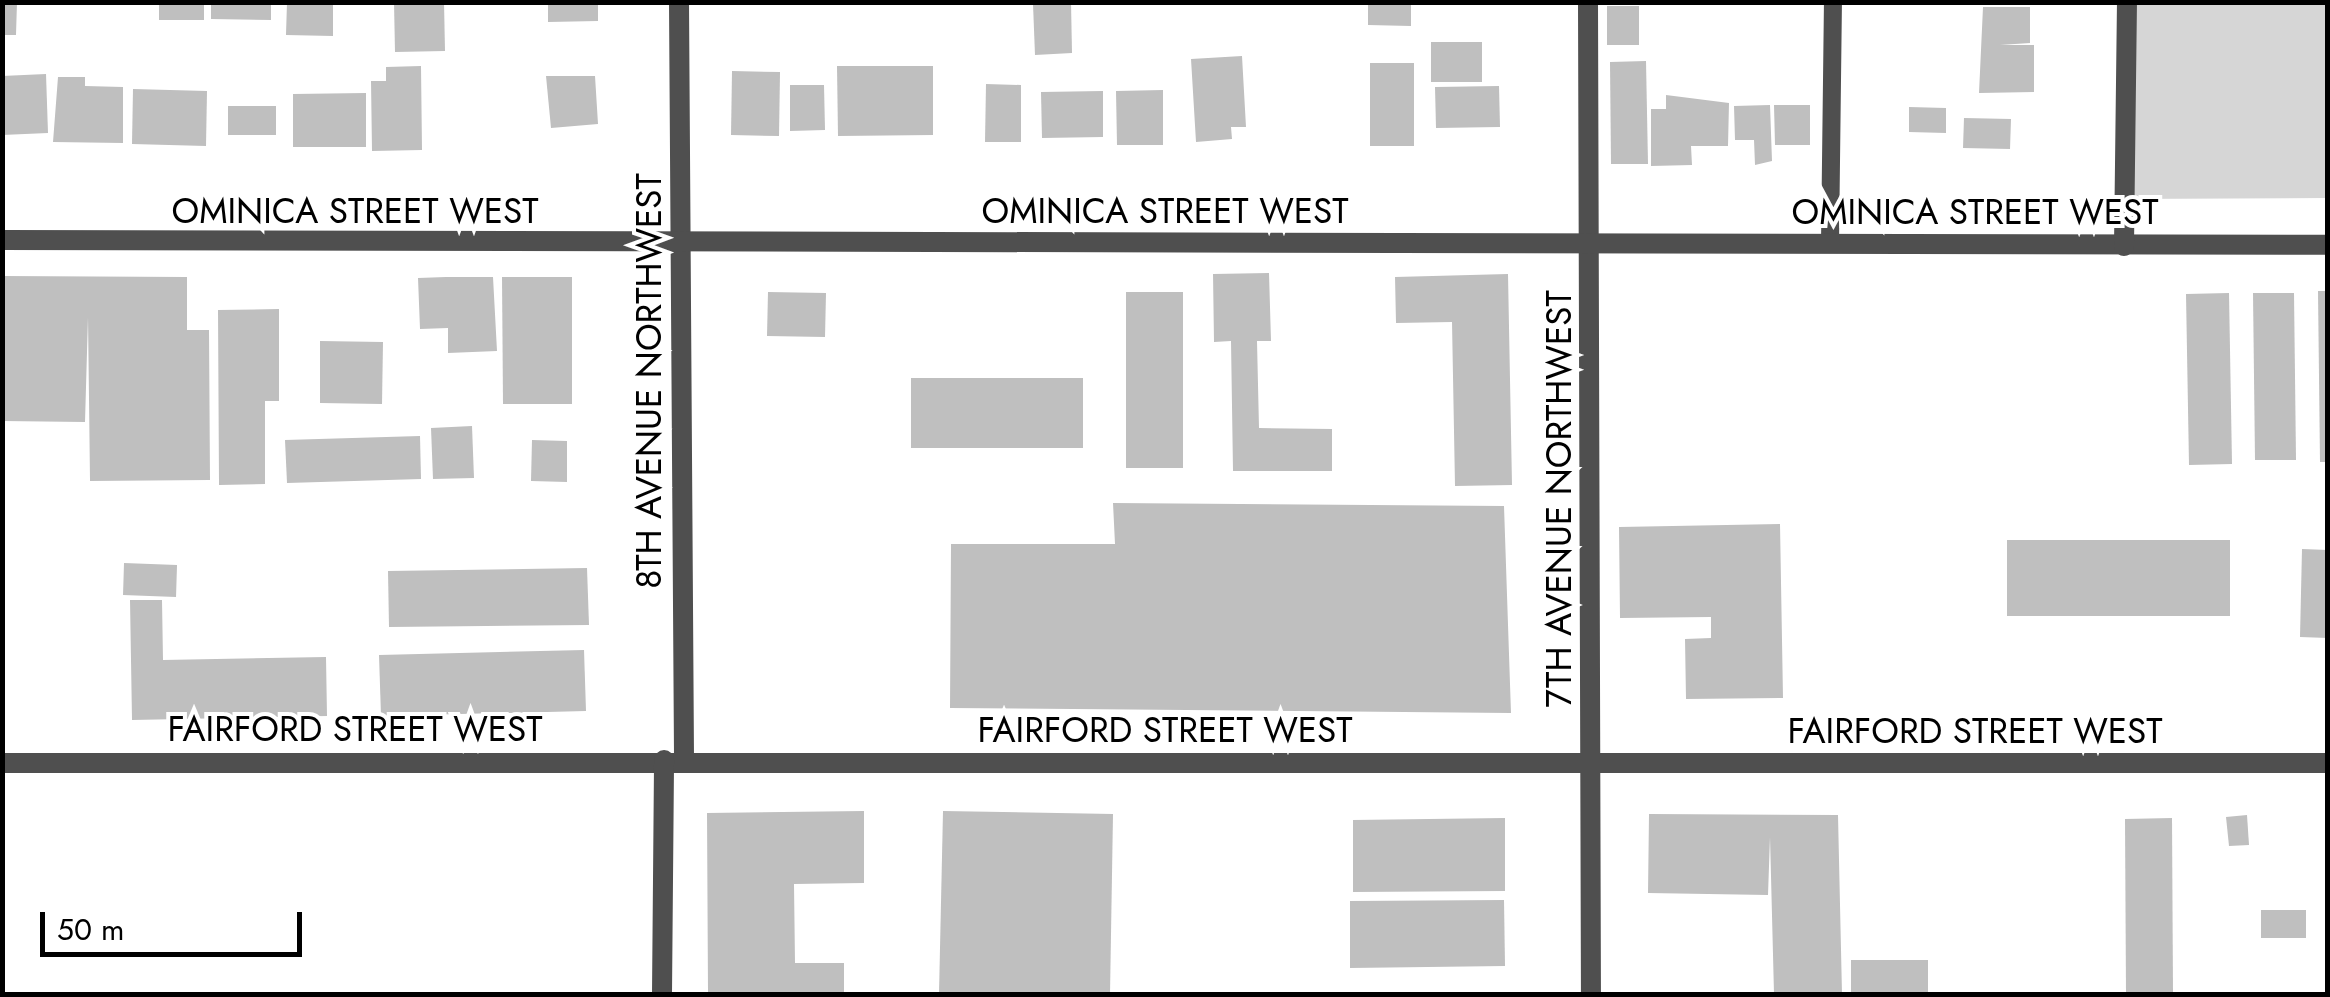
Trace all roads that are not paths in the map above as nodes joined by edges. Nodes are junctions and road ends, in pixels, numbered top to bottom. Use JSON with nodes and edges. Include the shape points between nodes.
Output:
{"nodes":[{"id":1,"x":678,"y":2,"type":"edge"},
{"id":2,"x":1588,"y":2,"type":"edge"},
{"id":3,"x":1832,"y":2,"type":"edge"},
{"id":4,"x":2127,"y":2,"type":"edge"},
{"id":5,"x":2,"y":240,"type":"edge"},
{"id":6,"x":1590,"y":242,"type":"junction"},
{"id":7,"x":1830,"y":244,"type":"junction"},
{"id":8,"x":2328,"y":245,"type":"edge"},
{"id":9,"x":681,"y":246,"type":"junction"},
{"id":10,"x":2124,"y":246,"type":"junction"},
{"id":11,"x":674,"y":760,"type":"junction"},
{"id":12,"x":2,"y":763,"type":"edge"},
{"id":13,"x":2328,"y":763,"type":"edge"},
{"id":14,"x":1594,"y":764,"type":"junction"},
{"id":15,"x":662,"y":994,"type":"edge"},
{"id":16,"x":1591,"y":994,"type":"edge"}],
"edges":[{"from":1,"to":9,"type":"street","name":"8TH AVENUE NORTHWEST"},
{"from":2,"to":6,"type":"street","name":"7TH AVENUE NORTHWEST"},
{"from":3,"to":7,"type":"lane"},
{"from":4,"to":10,"type":"street"},
{"from":5,"to":9,"type":"street","name":"OMINICA STREET WEST"},
{"from":6,"to":7,"type":"street","name":"OMINICA STREET WEST"},
{"from":6,"to":9,"type":"street","name":"OMINICA STREET WEST"},
{"from":6,"to":14,"type":"street","name":"7TH AVENUE NORTHWEST"},
{"from":7,"to":10,"type":"street","name":"OMINICA STREET WEST"},
{"from":8,"to":10,"type":"street","name":"OMINICA STREET WEST"},
{"from":9,"to":11,"type":"street","name":"8TH AVENUE NORTHWEST"},
{"from":11,"to":12,"type":"street","name":"FAIRFORD STREET WEST"},
{"from":11,"to":14,"type":"street","name":"FAIRFORD STREET WEST"},
{"from":11,"to":15,"type":"street","name":"8TH AVENUE NORTHWEST"},
{"from":13,"to":14,"type":"street","name":"FAIRFORD STREET WEST"},
{"from":14,"to":16,"type":"street","name":"7TH AVENUE NORTHWEST"}]}
